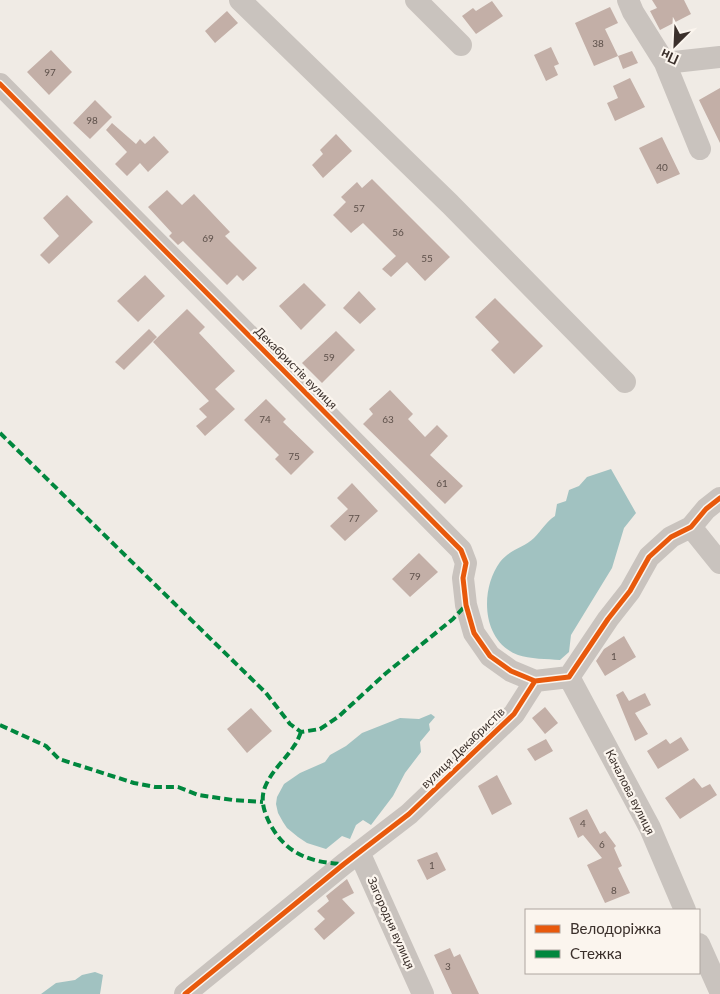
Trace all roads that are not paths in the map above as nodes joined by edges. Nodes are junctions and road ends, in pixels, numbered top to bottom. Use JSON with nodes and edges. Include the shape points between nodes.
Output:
{"nodes":[{"id":1,"x":240,"y":0,"type":"edge"},
{"id":2,"x":416,"y":0,"type":"edge"},
{"id":3,"x":628,"y":0,"type":"edge"},
{"id":4,"x":461,"y":44,"type":"dead end"},
{"id":5,"x":720,"y":57,"type":"edge"},
{"id":6,"x":665,"y":63,"type":"junction"},
{"id":7,"x":0,"y":84,"type":"edge"},
{"id":8,"x":700,"y":149,"type":"dead end"},
{"id":9,"x":625,"y":382,"type":"dead end"},
{"id":10,"x":720,"y":498,"type":"edge"},
{"id":11,"x":691,"y":527,"type":"junction"},
{"id":12,"x":720,"y":563,"type":"edge"},
{"id":13,"x":569,"y":677,"type":"junction"},
{"id":14,"x":535,"y":681,"type":"junction"},
{"id":15,"x":359,"y":852,"type":"junction"},
{"id":16,"x":685,"y":909,"type":"edge"},
{"id":17,"x":700,"y":946,"type":"edge"},
{"id":18,"x":720,"y":991,"type":"edge"},
{"id":19,"x":185,"y":994,"type":"edge"},
{"id":20,"x":423,"y":994,"type":"edge"}],
"edges":[{"from":1,"to":9,"type":"street","via":[[450,204]]},
{"from":2,"to":4,"type":"street"},
{"from":3,"to":6,"type":"street"},
{"from":5,"to":6,"type":"street"},
{"from":6,"to":8,"type":"street"},
{"from":7,"to":14,"type":"street","name":"Декабристів вулиця","via":[[461,550],[466,563],[462,578],[466,605],[474,633],[490,656],[511,671]]},
{"from":10,"to":11,"type":"street"},
{"from":11,"to":12,"type":"street"},
{"from":11,"to":13,"type":"street","via":[[671,537],[648,557],[630,591]]},
{"from":13,"to":14,"type":"street"},
{"from":13,"to":16,"type":"street","name":"Качалова вулиця","via":[[650,828]]},
{"from":14,"to":15,"type":"street","name":"вулиця Декабристів","via":[[507,721],[409,814]]},
{"from":15,"to":19,"type":"street","name":"вулиця Декабристів"},
{"from":15,"to":20,"type":"street","name":"Загородня вулиця"},
{"from":17,"to":18,"type":"street"}]}
